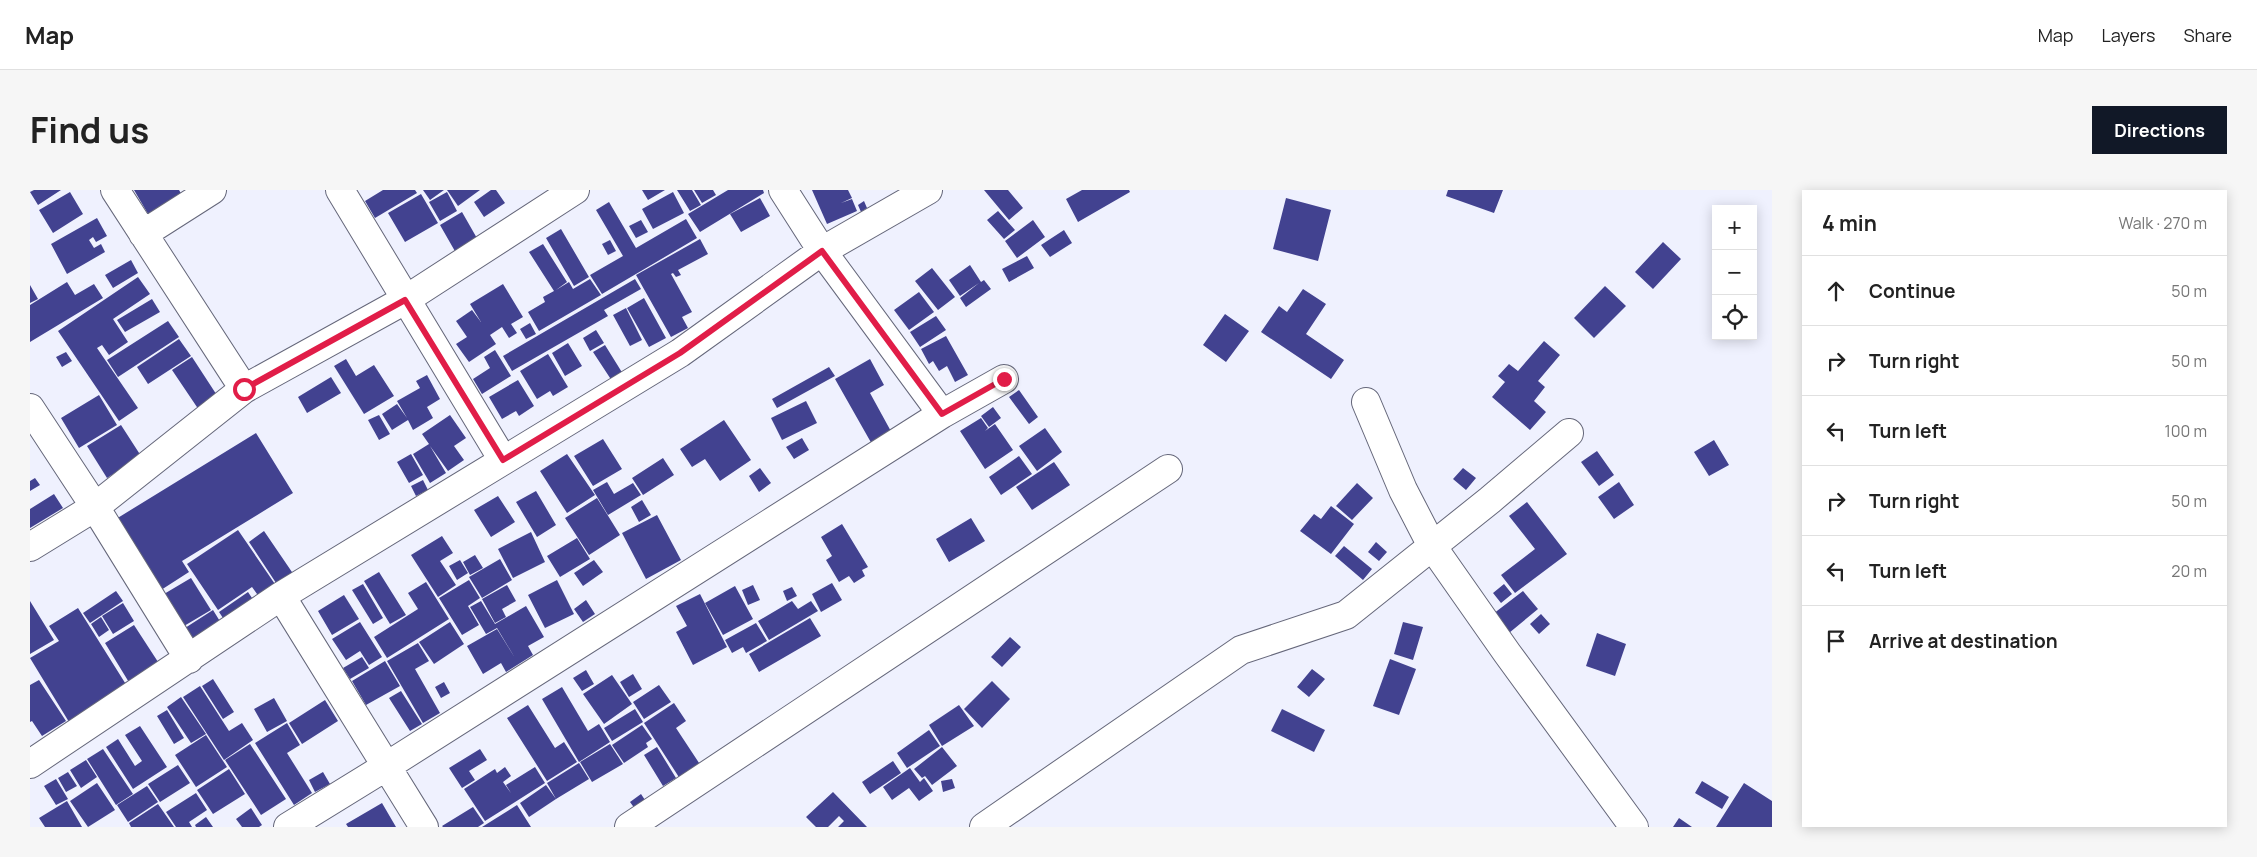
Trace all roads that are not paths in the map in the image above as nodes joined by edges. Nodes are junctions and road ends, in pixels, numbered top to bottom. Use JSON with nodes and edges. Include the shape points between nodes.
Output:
{"nodes":[{"id":1,"x":115,"y":190,"type":"edge"},
{"id":2,"x":212,"y":190,"type":"edge"},
{"id":3,"x":340,"y":190,"type":"edge"},
{"id":4,"x":784,"y":190,"type":"edge"},
{"id":5,"x":928,"y":190,"type":"edge"},
{"id":6,"x":568,"y":192,"type":"edge"},
{"id":7,"x":143,"y":234,"type":"junction"},
{"id":8,"x":822,"y":251,"type":"junction"},
{"id":9,"x":405,"y":300,"type":"junction"},
{"id":10,"x":1004,"y":379,"type":"dead end"},
{"id":11,"x":244,"y":389,"type":"junction"},
{"id":12,"x":1366,"y":402,"type":"dead end"},
{"id":13,"x":30,"y":408,"type":"edge"},
{"id":14,"x":942,"y":414,"type":"junction"},
{"id":15,"x":1569,"y":433,"type":"dead end"},
{"id":16,"x":503,"y":460,"type":"junction"},
{"id":17,"x":1168,"y":469,"type":"dead end"},
{"id":18,"x":94,"y":507,"type":"junction"},
{"id":19,"x":30,"y":546,"type":"edge"},
{"id":20,"x":1432,"y":546,"type":"junction"},
{"id":21,"x":281,"y":596,"type":"junction"},
{"id":22,"x":189,"y":659,"type":"junction"},
{"id":23,"x":30,"y":764,"type":"edge"},
{"id":24,"x":387,"y":766,"type":"junction"},
{"id":25,"x":288,"y":827,"type":"edge"},
{"id":26,"x":424,"y":827,"type":"edge"},
{"id":27,"x":630,"y":827,"type":"edge"},
{"id":28,"x":984,"y":827,"type":"edge"},
{"id":29,"x":1634,"y":827,"type":"edge"}],
"edges":[{"from":1,"to":7,"type":"street"},
{"from":2,"to":7,"type":"street"},
{"from":3,"to":9,"type":"street"},
{"from":4,"to":8,"type":"street"},
{"from":5,"to":8,"type":"street"},
{"from":6,"to":9,"type":"street"},
{"from":7,"to":11,"type":"street"},
{"from":8,"to":14,"type":"street"},
{"from":8,"to":16,"type":"street","via":[[680,353]]},
{"from":9,"to":11,"type":"street"},
{"from":9,"to":16,"type":"street"},
{"from":10,"to":14,"type":"street"},
{"from":11,"to":18,"type":"street"},
{"from":12,"to":20,"type":"street","via":[[1402,490]]},
{"from":13,"to":18,"type":"street"},
{"from":14,"to":24,"type":"street"},
{"from":15,"to":20,"type":"street"},
{"from":16,"to":21,"type":"street"},
{"from":17,"to":27,"type":"street"},
{"from":18,"to":19,"type":"street"},
{"from":18,"to":22,"type":"street"},
{"from":20,"to":28,"type":"street","via":[[1346,614],[1241,650]]},
{"from":20,"to":29,"type":"street"},
{"from":21,"to":22,"type":"street"},
{"from":21,"to":24,"type":"street"},
{"from":22,"to":23,"type":"street"},
{"from":24,"to":25,"type":"street"},
{"from":24,"to":26,"type":"street"}]}
